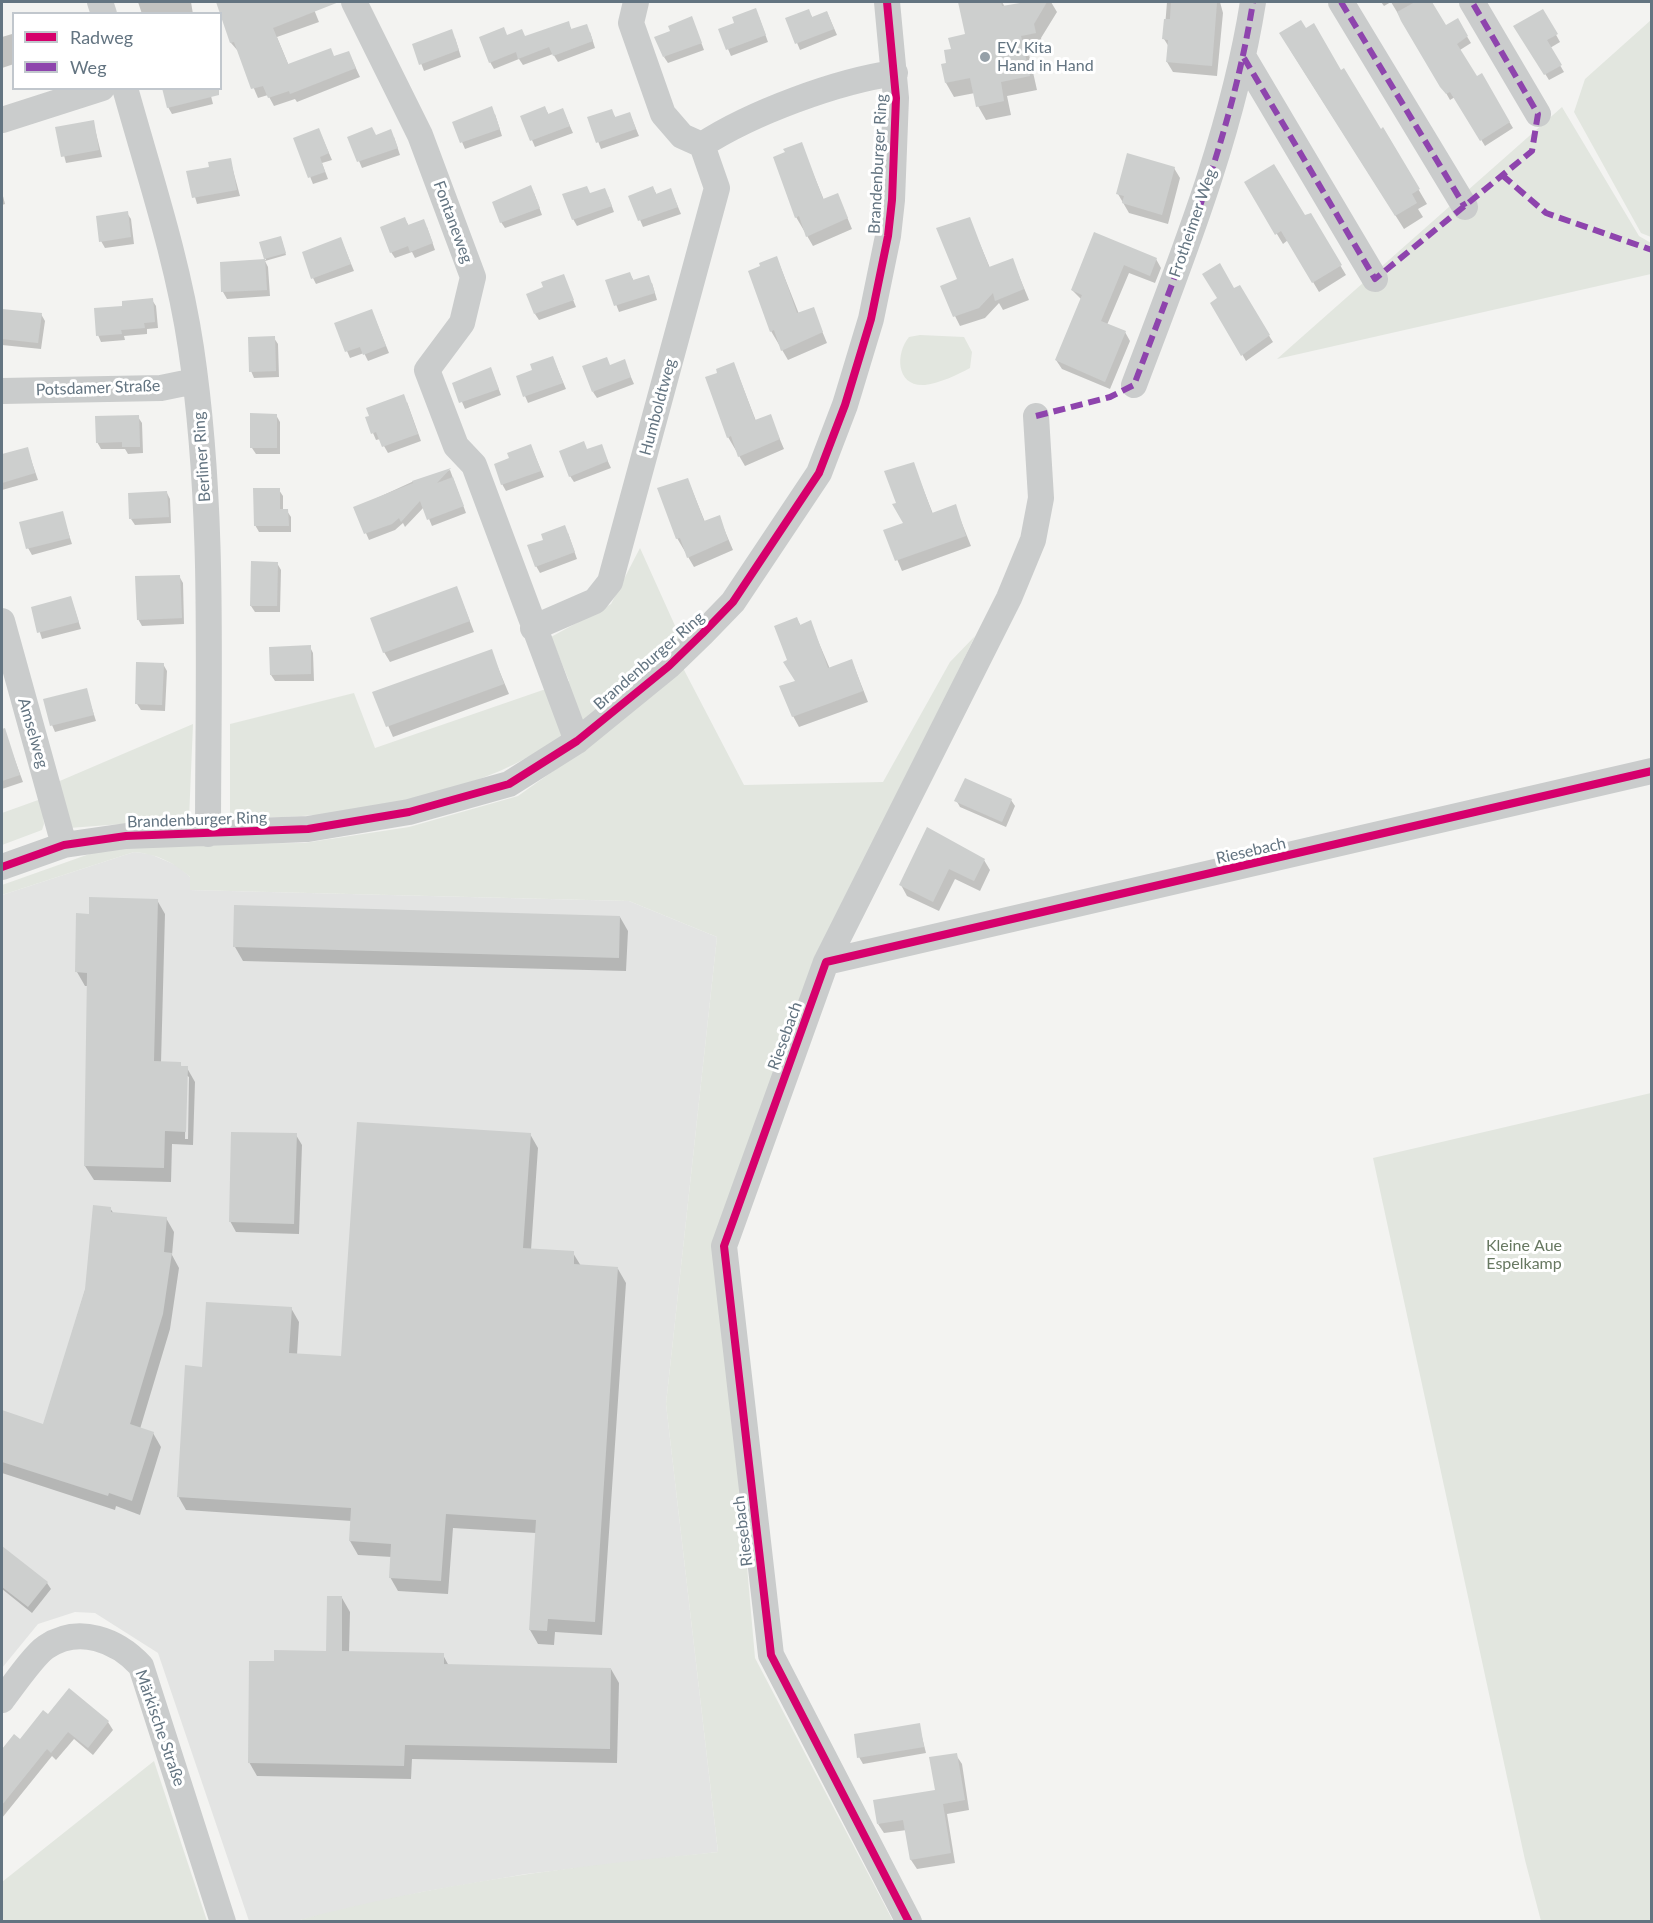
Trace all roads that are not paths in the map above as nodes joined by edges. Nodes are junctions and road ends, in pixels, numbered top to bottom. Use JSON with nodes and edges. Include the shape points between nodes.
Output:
{"nodes":[{"id":1,"x":354,"y":2,"type":"edge"},
{"id":2,"x":636,"y":2,"type":"edge"},
{"id":3,"x":887,"y":2,"type":"edge"},
{"id":4,"x":1253,"y":2,"type":"edge"},
{"id":5,"x":1341,"y":2,"type":"edge"},
{"id":6,"x":1472,"y":2,"type":"edge"},
{"id":7,"x":1244,"y":58,"type":"junction"},
{"id":8,"x":895,"y":73,"type":"junction"},
{"id":9,"x":96,"y":90,"type":"edge"},
{"id":10,"x":126,"y":90,"type":"edge"},
{"id":11,"x":1538,"y":114,"type":"dead end"},
{"id":12,"x":2,"y":120,"type":"edge"},
{"id":13,"x":702,"y":145,"type":"junction"},
{"id":14,"x":1465,"y":207,"type":"dead end"},
{"id":15,"x":1374,"y":279,"type":"dead end"},
{"id":16,"x":195,"y":381,"type":"junction"},
{"id":17,"x":1134,"y":385,"type":"dead end"},
{"id":18,"x":2,"y":391,"type":"edge"},
{"id":19,"x":1036,"y":416,"type":"dead end"},
{"id":20,"x":2,"y":621,"type":"edge"},
{"id":21,"x":533,"y":628,"type":"junction"},
{"id":22,"x":578,"y":741,"type":"junction"},
{"id":23,"x":1652,"y":771,"type":"edge"},
{"id":24,"x":208,"y":834,"type":"junction"},
{"id":25,"x":64,"y":845,"type":"junction"},
{"id":26,"x":2,"y":867,"type":"edge"},
{"id":27,"x":826,"y":962,"type":"junction"},
{"id":28,"x":2,"y":1700,"type":"edge"},
{"id":29,"x":223,"y":1922,"type":"edge"},
{"id":30,"x":909,"y":1922,"type":"edge"}],
"edges":[{"from":1,"to":21,"type":"street","name":"Fontaneweg","via":[[420,135],[473,277],[462,323],[427,370],[456,446],[474,465]]},
{"from":2,"to":13,"type":"street","via":[[631,23],[663,114],[682,136]]},
{"from":3,"to":8,"type":"street","name":"Brandenburger Ring"},
{"from":4,"to":7,"type":"street","name":"Frotheimer Weg"},
{"from":5,"to":14,"type":"street"},
{"from":6,"to":11,"type":"street"},
{"from":7,"to":15,"type":"street"},
{"from":7,"to":17,"type":"street","name":"Frotheimer Weg","via":[[1206,191]]},
{"from":8,"to":13,"type":"street","via":[[861,78],[730,126]]},
{"from":8,"to":22,"type":"street","name":"Brandenburger Ring","via":[[888,236],[871,319],[819,473],[733,602],[669,666]]},
{"from":9,"to":12,"type":"street"},
{"from":10,"to":16,"type":"street","name":"Berliner Ring","via":[[169,248]]},
{"from":13,"to":21,"type":"street","name":"Humboldtweg","via":[[717,188],[610,582],[595,601]]},
{"from":16,"to":18,"type":"street","name":"Potsdamer Straße","via":[[161,388]]},
{"from":16,"to":24,"type":"street","name":"Berliner Ring","via":[[209,554]]},
{"from":19,"to":27,"type":"street","name":"Riesebach","via":[[1041,498],[1033,540],[1010,598]]},
{"from":20,"to":25,"type":"street","name":"Amselweg"},
{"from":21,"to":22,"type":"street","name":"Fontaneweg"},
{"from":22,"to":24,"type":"street","name":"Brandenburger Ring","via":[[509,784],[409,812],[308,829]]},
{"from":23,"to":27,"type":"street","name":"Riesebach"},
{"from":24,"to":25,"type":"street","name":"Brandenburger Ring","via":[[126,836]]},
{"from":25,"to":26,"type":"street","name":"Brandenburger Ring"},
{"from":27,"to":30,"type":"street","name":"Riesebach","via":[[724,1246],[771,1655]]},
{"from":28,"to":29,"type":"street","name":"Märkische Straße","via":[[45,1647],[66,1638],[98,1637],[128,1651],[141,1666]]}]}
